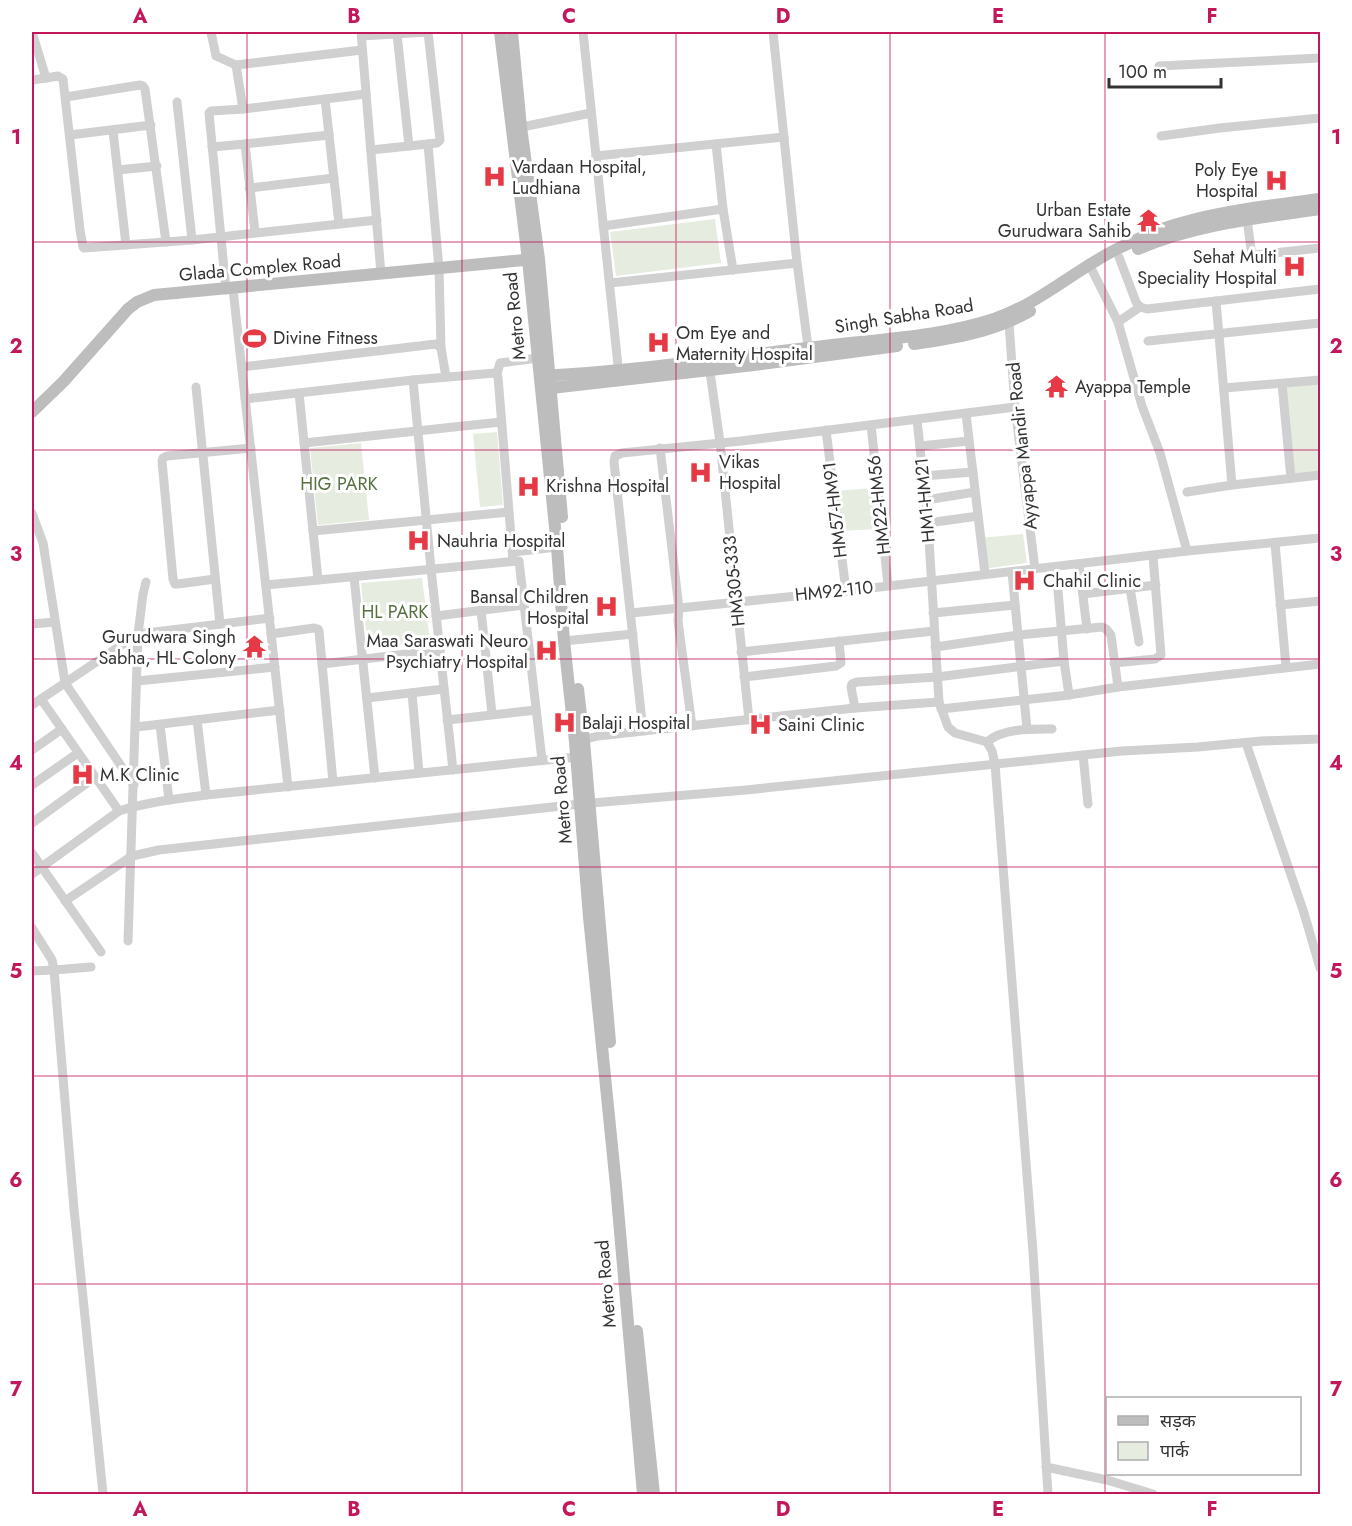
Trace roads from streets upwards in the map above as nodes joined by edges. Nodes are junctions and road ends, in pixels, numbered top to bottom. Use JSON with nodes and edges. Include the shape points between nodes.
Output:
{"nodes":[{"id":1,"x":32,"y":32,"type":"edge"},
{"id":2,"x":211,"y":32,"type":"edge"},
{"id":3,"x":500,"y":32,"type":"edge"},
{"id":4,"x":512,"y":32,"type":"edge"},
{"id":5,"x":583,"y":32,"type":"edge"},
{"id":6,"x":773,"y":32,"type":"edge"},
{"id":7,"x":397,"y":33,"type":"edge"},
{"id":8,"x":362,"y":34,"type":"edge"},
{"id":9,"x":362,"y":50,"type":"junction"},
{"id":10,"x":1320,"y":58,"type":"edge"},
{"id":11,"x":236,"y":65,"type":"junction"},
{"id":12,"x":1159,"y":66,"type":"dead end"},
{"id":13,"x":46,"y":78,"type":"junction"},
{"id":14,"x":32,"y":80,"type":"edge"},
{"id":15,"x":366,"y":94,"type":"junction"},
{"id":16,"x":66,"y":97,"type":"junction"},
{"id":17,"x":326,"y":99,"type":"junction"},
{"id":18,"x":177,"y":102,"type":"dead end"},
{"id":19,"x":243,"y":109,"type":"junction"},
{"id":20,"x":591,"y":112,"type":"junction"},
{"id":21,"x":1320,"y":118,"type":"edge"},
{"id":22,"x":151,"y":125,"type":"junction"},
{"id":23,"x":516,"y":128,"type":"junction"},
{"id":24,"x":112,"y":131,"type":"junction"},
{"id":25,"x":70,"y":135,"type":"junction"},
{"id":26,"x":329,"y":135,"type":"junction"},
{"id":27,"x":1161,"y":136,"type":"dead end"},
{"id":28,"x":784,"y":137,"type":"junction"},
{"id":29,"x":245,"y":144,"type":"junction"},
{"id":30,"x":428,"y":144,"type":"junction"},
{"id":31,"x":716,"y":144,"type":"junction"},
{"id":32,"x":409,"y":146,"type":"junction"},
{"id":33,"x":212,"y":147,"type":"junction"},
{"id":34,"x":371,"y":150,"type":"junction"},
{"id":35,"x":596,"y":156,"type":"junction"},
{"id":36,"x":157,"y":166,"type":"junction"},
{"id":37,"x":118,"y":170,"type":"junction"},
{"id":38,"x":334,"y":178,"type":"junction"},
{"id":39,"x":249,"y":188,"type":"junction"},
{"id":40,"x":1320,"y":199,"type":"edge"},
{"id":41,"x":723,"y":209,"type":"junction"},
{"id":42,"x":1320,"y":209,"type":"edge"},
{"id":43,"x":1247,"y":219,"type":"junction"},
{"id":44,"x":377,"y":220,"type":"junction"},
{"id":45,"x":339,"y":224,"type":"junction"},
{"id":46,"x":603,"y":226,"type":"junction"},
{"id":47,"x":255,"y":232,"type":"junction"},
{"id":48,"x":220,"y":237,"type":"junction"},
{"id":49,"x":192,"y":240,"type":"junction"},
{"id":50,"x":166,"y":242,"type":"junction"},
{"id":51,"x":126,"y":245,"type":"junction"},
{"id":52,"x":1320,"y":248,"type":"edge"},
{"id":53,"x":1118,"y":253,"type":"junction"},
{"id":54,"x":533,"y":259,"type":"junction"},
{"id":55,"x":797,"y":263,"type":"junction"},
{"id":56,"x":439,"y":270,"type":"junction"},
{"id":57,"x":733,"y":270,"type":"junction"},
{"id":58,"x":1092,"y":270,"type":"junction"},
{"id":59,"x":381,"y":274,"type":"junction"},
{"id":60,"x":610,"y":283,"type":"junction"},
{"id":61,"x":229,"y":289,"type":"junction"},
{"id":62,"x":1320,"y":289,"type":"edge"},
{"id":63,"x":1216,"y":301,"type":"junction"},
{"id":64,"x":1140,"y":307,"type":"junction"},
{"id":65,"x":1118,"y":322,"type":"junction"},
{"id":66,"x":1009,"y":323,"type":"junction"},
{"id":67,"x":1320,"y":323,"type":"edge"},
{"id":68,"x":1219,"y":333,"type":"junction"},
{"id":69,"x":1148,"y":341,"type":"dead end"},
{"id":70,"x":441,"y":348,"type":"junction"},
{"id":71,"x":809,"y":352,"type":"junction"},
{"id":72,"x":538,"y":358,"type":"junction"},
{"id":73,"x":709,"y":365,"type":"junction"},
{"id":74,"x":242,"y":368,"type":"junction"},
{"id":75,"x":497,"y":374,"type":"junction"},
{"id":76,"x":619,"y":375,"type":"junction"},
{"id":77,"x":544,"y":376,"type":"junction"},
{"id":78,"x":446,"y":377,"type":"junction"},
{"id":79,"x":413,"y":380,"type":"junction"},
{"id":80,"x":1320,"y":380,"type":"edge"},
{"id":81,"x":1282,"y":384,"type":"junction"},
{"id":82,"x":196,"y":387,"type":"dead end"},
{"id":83,"x":1224,"y":388,"type":"junction"},
{"id":84,"x":545,"y":389,"type":"junction"},
{"id":85,"x":299,"y":393,"type":"junction"},
{"id":86,"x":245,"y":399,"type":"junction"},
{"id":87,"x":1015,"y":407,"type":"junction"},
{"id":88,"x":32,"y":412,"type":"edge"},
{"id":89,"x":966,"y":414,"type":"junction"},
{"id":90,"x":917,"y":420,"type":"junction"},
{"id":91,"x":501,"y":422,"type":"junction"},
{"id":92,"x":871,"y":425,"type":"junction"},
{"id":93,"x":826,"y":430,"type":"junction"},
{"id":94,"x":418,"y":431,"type":"junction"},
{"id":95,"x":969,"y":441,"type":"junction"},
{"id":96,"x":720,"y":442,"type":"junction"},
{"id":97,"x":304,"y":443,"type":"junction"},
{"id":98,"x":920,"y":446,"type":"junction"},
{"id":99,"x":251,"y":448,"type":"junction"},
{"id":100,"x":660,"y":448,"type":"junction"},
{"id":101,"x":203,"y":453,"type":"junction"},
{"id":102,"x":973,"y":472,"type":"junction"},
{"id":103,"x":923,"y":476,"type":"junction"},
{"id":104,"x":1320,"y":476,"type":"edge"},
{"id":105,"x":1291,"y":478,"type":"junction"},
{"id":106,"x":1232,"y":485,"type":"junction"},
{"id":107,"x":975,"y":492,"type":"junction"},
{"id":108,"x":1187,"y":492,"type":"dead end"},
{"id":109,"x":926,"y":500,"type":"junction"},
{"id":110,"x":509,"y":512,"type":"junction"},
{"id":111,"x":32,"y":513,"type":"edge"},
{"id":112,"x":978,"y":516,"type":"junction"},
{"id":113,"x":427,"y":520,"type":"junction"},
{"id":114,"x":928,"y":523,"type":"junction"},
{"id":115,"x":34,"y":525,"type":"edge"},
{"id":116,"x":313,"y":531,"type":"junction"},
{"id":117,"x":1320,"y":538,"type":"edge"},
{"id":118,"x":1275,"y":543,"type":"junction"},
{"id":119,"x":556,"y":547,"type":"junction"},
{"id":120,"x":1187,"y":551,"type":"junction"},
{"id":121,"x":1153,"y":556,"type":"junction"},
{"id":122,"x":513,"y":557,"type":"junction"},
{"id":123,"x":1079,"y":564,"type":"junction"},
{"id":124,"x":1056,"y":567,"type":"junction"},
{"id":125,"x":431,"y":569,"type":"junction"},
{"id":126,"x":1035,"y":569,"type":"junction"},
{"id":127,"x":1012,"y":572,"type":"junction"},
{"id":128,"x":985,"y":574,"type":"junction"},
{"id":129,"x":354,"y":577,"type":"junction"},
{"id":130,"x":215,"y":579,"type":"junction"},
{"id":131,"x":318,"y":580,"type":"junction"},
{"id":132,"x":932,"y":580,"type":"junction"},
{"id":133,"x":146,"y":582,"type":"dead end"},
{"id":134,"x":266,"y":585,"type":"junction"},
{"id":135,"x":888,"y":585,"type":"junction"},
{"id":136,"x":1156,"y":585,"type":"junction"},
{"id":137,"x":1130,"y":588,"type":"junction"},
{"id":138,"x":846,"y":591,"type":"junction"},
{"id":139,"x":1083,"y":594,"type":"junction"},
{"id":140,"x":1320,"y":601,"type":"edge"},
{"id":141,"x":736,"y":602,"type":"junction"},
{"id":142,"x":524,"y":605,"type":"junction"},
{"id":143,"x":1015,"y":605,"type":"junction"},
{"id":144,"x":1280,"y":605,"type":"junction"},
{"id":145,"x":679,"y":608,"type":"junction"},
{"id":146,"x":481,"y":610,"type":"junction"},
{"id":147,"x":631,"y":613,"type":"junction"},
{"id":148,"x":933,"y":613,"type":"junction"},
{"id":149,"x":436,"y":616,"type":"junction"},
{"id":150,"x":270,"y":618,"type":"junction"},
{"id":151,"x":55,"y":622,"type":"junction"},
{"id":152,"x":32,"y":624,"type":"edge"},
{"id":153,"x":220,"y":624,"type":"junction"},
{"id":154,"x":1087,"y":628,"type":"junction"},
{"id":155,"x":934,"y":631,"type":"junction"},
{"id":156,"x":1062,"y":631,"type":"junction"},
{"id":157,"x":138,"y":634,"type":"junction"},
{"id":158,"x":271,"y":634,"type":"junction"},
{"id":159,"x":633,"y":634,"type":"junction"},
{"id":160,"x":1019,"y":635,"type":"junction"},
{"id":161,"x":568,"y":640,"type":"junction"},
{"id":162,"x":840,"y":641,"type":"junction"},
{"id":163,"x":1139,"y":642,"type":"dead end"},
{"id":164,"x":935,"y":647,"type":"junction"},
{"id":165,"x":440,"y":650,"type":"junction"},
{"id":166,"x":741,"y":652,"type":"junction"},
{"id":167,"x":363,"y":660,"type":"junction"},
{"id":168,"x":1064,"y":661,"type":"junction"},
{"id":169,"x":1114,"y":663,"type":"junction"},
{"id":170,"x":322,"y":664,"type":"junction"},
{"id":171,"x":1320,"y":664,"type":"edge"},
{"id":172,"x":1022,"y":667,"type":"junction"},
{"id":173,"x":1286,"y":667,"type":"junction"},
{"id":174,"x":275,"y":668,"type":"junction"},
{"id":175,"x":744,"y":677,"type":"junction"},
{"id":176,"x":938,"y":677,"type":"junction"},
{"id":177,"x":137,"y":681,"type":"junction"},
{"id":178,"x":65,"y":683,"type":"junction"},
{"id":179,"x":1118,"y":687,"type":"junction"},
{"id":180,"x":444,"y":688,"type":"junction"},
{"id":181,"x":412,"y":693,"type":"junction"},
{"id":182,"x":1069,"y":695,"type":"junction"},
{"id":183,"x":367,"y":698,"type":"junction"},
{"id":184,"x":1023,"y":699,"type":"junction"},
{"id":185,"x":35,"y":700,"type":"edge"},
{"id":186,"x":940,"y":705,"type":"junction"},
{"id":187,"x":855,"y":708,"type":"junction"},
{"id":188,"x":280,"y":710,"type":"junction"},
{"id":189,"x":536,"y":710,"type":"junction"},
{"id":190,"x":492,"y":714,"type":"junction"},
{"id":191,"x":197,"y":720,"type":"junction"},
{"id":192,"x":447,"y":720,"type":"junction"},
{"id":193,"x":749,"y":720,"type":"junction"},
{"id":194,"x":160,"y":725,"type":"junction"},
{"id":195,"x":692,"y":726,"type":"junction"},
{"id":196,"x":136,"y":727,"type":"junction"},
{"id":197,"x":62,"y":729,"type":"junction"},
{"id":198,"x":1027,"y":729,"type":"junction"},
{"id":199,"x":1052,"y":729,"type":"dead end"},
{"id":200,"x":643,"y":731,"type":"junction"},
{"id":201,"x":1320,"y":739,"type":"edge"},
{"id":202,"x":580,"y":741,"type":"junction"},
{"id":203,"x":987,"y":742,"type":"junction"},
{"id":204,"x":1246,"y":743,"type":"junction"},
{"id":205,"x":32,"y":750,"type":"edge"},
{"id":206,"x":78,"y":753,"type":"junction"},
{"id":207,"x":1083,"y":755,"type":"junction"},
{"id":208,"x":577,"y":757,"type":"junction"},
{"id":209,"x":542,"y":760,"type":"junction"},
{"id":210,"x":995,"y":764,"type":"junction"},
{"id":211,"x":453,"y":770,"type":"junction"},
{"id":212,"x":419,"y":773,"type":"junction"},
{"id":213,"x":95,"y":777,"type":"junction"},
{"id":214,"x":375,"y":778,"type":"junction"},
{"id":215,"x":333,"y":782,"type":"junction"},
{"id":216,"x":32,"y":785,"type":"edge"},
{"id":217,"x":134,"y":785,"type":"junction"},
{"id":218,"x":288,"y":787,"type":"junction"},
{"id":219,"x":206,"y":795,"type":"junction"},
{"id":220,"x":169,"y":800,"type":"junction"},
{"id":221,"x":585,"y":804,"type":"junction"},
{"id":222,"x":1088,"y":804,"type":"dead end"},
{"id":223,"x":133,"y":806,"type":"junction"},
{"id":224,"x":119,"y":811,"type":"junction"},
{"id":225,"x":32,"y":823,"type":"edge"},
{"id":226,"x":32,"y":854,"type":"edge"},
{"id":227,"x":132,"y":856,"type":"junction"},
{"id":228,"x":41,"y":867,"type":"junction"},
{"id":229,"x":32,"y":874,"type":"edge"},
{"id":230,"x":65,"y":902,"type":"junction"},
{"id":231,"x":32,"y":928,"type":"edge"},
{"id":232,"x":128,"y":942,"type":"dead end"},
{"id":233,"x":100,"y":952,"type":"dead end"},
{"id":234,"x":91,"y":968,"type":"dead end"},
{"id":235,"x":1320,"y":968,"type":"edge"},
{"id":236,"x":54,"y":969,"type":"junction"},
{"id":237,"x":32,"y":971,"type":"edge"},
{"id":238,"x":1047,"y":1467,"type":"junction"},
{"id":239,"x":103,"y":1494,"type":"edge"},
{"id":240,"x":643,"y":1494,"type":"edge"},
{"id":241,"x":654,"y":1494,"type":"edge"},
{"id":242,"x":1048,"y":1494,"type":"edge"},
{"id":243,"x":1153,"y":1494,"type":"edge"}],
"edges":[{"from":1,"to":13,"type":"street"},
{"from":2,"to":11,"type":"street","via":[[216,56]]},
{"from":3,"to":23,"type":"street","name":"Metro Road"},
{"from":4,"to":23,"type":"street","name":"Metro Road"},
{"from":5,"to":20,"type":"street"},
{"from":6,"to":28,"type":"street"},
{"from":7,"to":8,"type":"street"},
{"from":7,"to":30,"type":"street","via":[[428,32],[440,140]]},
{"from":7,"to":32,"type":"street"},
{"from":8,"to":9,"type":"street"},
{"from":9,"to":11,"type":"street"},
{"from":9,"to":15,"type":"street"},
{"from":10,"to":12,"type":"street"},
{"from":11,"to":19,"type":"street"},
{"from":13,"to":14,"type":"street"},
{"from":13,"to":16,"type":"street","via":[[61,77]]},
{"from":15,"to":17,"type":"street"},
{"from":15,"to":34,"type":"street"},
{"from":16,"to":22,"type":"street","via":[[143,86]]},
{"from":16,"to":25,"type":"street"},
{"from":17,"to":19,"type":"street"},
{"from":17,"to":26,"type":"street"},
{"from":18,"to":49,"type":"street"},
{"from":19,"to":33,"type":"street","via":[[209,113]]},
{"from":20,"to":23,"type":"street"},
{"from":20,"to":35,"type":"street"},
{"from":21,"to":27,"type":"street"},
{"from":22,"to":24,"type":"street"},
{"from":22,"to":36,"type":"street"},
{"from":23,"to":54,"type":"street","name":"Metro Road"},
{"from":24,"to":25,"type":"street"},
{"from":24,"to":37,"type":"street"},
{"from":25,"to":51,"type":"street","via":[[83,247]]},
{"from":26,"to":29,"type":"street"},
{"from":26,"to":38,"type":"street"},
{"from":28,"to":31,"type":"street"},
{"from":28,"to":55,"type":"street"},
{"from":29,"to":33,"type":"street"},
{"from":29,"to":39,"type":"street"},
{"from":30,"to":32,"type":"street"},
{"from":30,"to":56,"type":"street"},
{"from":31,"to":35,"type":"street"},
{"from":31,"to":41,"type":"street"},
{"from":32,"to":34,"type":"street"},
{"from":33,"to":48,"type":"street"},
{"from":34,"to":44,"type":"street"},
{"from":35,"to":46,"type":"street"},
{"from":36,"to":37,"type":"street"},
{"from":36,"to":50,"type":"street"},
{"from":37,"to":51,"type":"street"},
{"from":38,"to":39,"type":"street"},
{"from":38,"to":45,"type":"street"},
{"from":39,"to":47,"type":"street"},
{"from":40,"to":53,"type":"street","name":"Singh Sabha Road","via":[[1193,221],[1164,229]]},
{"from":41,"to":46,"type":"street"},
{"from":41,"to":57,"type":"street"},
{"from":42,"to":43,"type":"street","name":"Singh Sabha Road"},
{"from":43,"to":52,"type":"street","via":[[1255,255]]},
{"from":43,"to":53,"type":"street","name":"Singh Sabha Road","via":[[1174,235]]},
{"from":44,"to":45,"type":"street"},
{"from":44,"to":59,"type":"street"},
{"from":45,"to":47,"type":"street"},
{"from":46,"to":60,"type":"street"},
{"from":47,"to":48,"type":"street"},
{"from":48,"to":49,"type":"street"},
{"from":48,"to":61,"type":"street"},
{"from":49,"to":50,"type":"street"},
{"from":50,"to":51,"type":"street"},
{"from":53,"to":58,"type":"street","name":"Singh Sabha Road"},
{"from":53,"to":64,"type":"street"},
{"from":53,"to":71,"type":"street","name":"Singh Sabha Road","via":[[1081,268],[1024,306],[994,319]]},
{"from":54,"to":56,"type":"street","name":"Glada Complex Road"},
{"from":54,"to":72,"type":"street","name":"Metro Road"},
{"from":54,"to":77,"type":"street","name":"Metro Road"},
{"from":55,"to":57,"type":"street"},
{"from":55,"to":71,"type":"street"},
{"from":56,"to":59,"type":"street","name":"Glada Complex Road"},
{"from":56,"to":70,"type":"street"},
{"from":57,"to":60,"type":"street"},
{"from":58,"to":65,"type":"street"},
{"from":58,"to":66,"type":"street","name":"Singh Sabha Road"},
{"from":59,"to":61,"type":"street","name":"Glada Complex Road"},
{"from":60,"to":76,"type":"street"},
{"from":61,"to":74,"type":"street"},
{"from":61,"to":88,"type":"street","name":"Glada Complex Road","via":[[154,295],[137,302]]},
{"from":62,"to":63,"type":"street"},
{"from":63,"to":64,"type":"street"},
{"from":63,"to":68,"type":"street"},
{"from":64,"to":65,"type":"street"},
{"from":65,"to":120,"type":"street"},
{"from":66,"to":71,"type":"street","name":"Singh Sabha Road","via":[[950,339]]},
{"from":66,"to":87,"type":"street","name":"Ayyappa Mandir Road"},
{"from":67,"to":68,"type":"street"},
{"from":68,"to":69,"type":"street"},
{"from":68,"to":83,"type":"street"},
{"from":70,"to":74,"type":"street","via":[[436,344]]},
{"from":70,"to":78,"type":"street"},
{"from":71,"to":73,"type":"street","name":"Singh Sabha Road"},
{"from":72,"to":75,"type":"street","via":[[500,363]]},
{"from":72,"to":77,"type":"street","name":"Metro Road"},
{"from":73,"to":76,"type":"street","name":"Singh Sabha Road"},
{"from":73,"to":96,"type":"street","name":"HM305-333"},
{"from":74,"to":86,"type":"street"},
{"from":75,"to":78,"type":"street"},
{"from":75,"to":91,"type":"street"},
{"from":76,"to":77,"type":"street","name":"Singh Sabha Road"},
{"from":76,"to":84,"type":"street","name":"Singh Sabha Road"},
{"from":77,"to":84,"type":"street","name":"Metro Road"},
{"from":78,"to":79,"type":"street"},
{"from":79,"to":85,"type":"street"},
{"from":79,"to":94,"type":"street"},
{"from":80,"to":81,"type":"street"},
{"from":81,"to":83,"type":"street"},
{"from":81,"to":105,"type":"street"},
{"from":82,"to":101,"type":"street"},
{"from":83,"to":106,"type":"street"},
{"from":84,"to":119,"type":"street","name":"Metro Road"},
{"from":84,"to":161,"type":"street","name":"Metro Road"},
{"from":85,"to":86,"type":"street"},
{"from":85,"to":97,"type":"street"},
{"from":86,"to":99,"type":"street"},
{"from":87,"to":89,"type":"street"},
{"from":87,"to":126,"type":"street","name":"Ayyappa Mandir Road"},
{"from":89,"to":90,"type":"street"},
{"from":89,"to":95,"type":"street"},
{"from":90,"to":92,"type":"street"},
{"from":90,"to":98,"type":"street","name":"HM1-HM21"},
{"from":91,"to":94,"type":"street"},
{"from":91,"to":110,"type":"street"},
{"from":92,"to":93,"type":"street"},
{"from":92,"to":135,"type":"street","name":"HM22-HM56"},
{"from":93,"to":96,"type":"street"},
{"from":93,"to":138,"type":"street","name":"HM57-HM91"},
{"from":94,"to":97,"type":"street"},
{"from":94,"to":113,"type":"street"},
{"from":95,"to":98,"type":"street"},
{"from":95,"to":102,"type":"street"},
{"from":96,"to":100,"type":"street"},
{"from":96,"to":141,"type":"street","name":"HM305-333"},
{"from":97,"to":116,"type":"street"},
{"from":98,"to":103,"type":"street","name":"HM1-HM21"},
{"from":99,"to":101,"type":"street"},
{"from":99,"to":134,"type":"street"},
{"from":100,"to":145,"type":"street"},
{"from":100,"to":147,"type":"street","via":[[617,454],[614,458]]},
{"from":101,"to":130,"type":"street"},
{"from":101,"to":130,"type":"street","via":[[167,456],[162,461],[173,579],[175,584]]},
{"from":102,"to":103,"type":"street"},
{"from":102,"to":107,"type":"street"},
{"from":103,"to":109,"type":"street","name":"HM1-HM21"},
{"from":104,"to":105,"type":"street"},
{"from":105,"to":106,"type":"street"},
{"from":106,"to":108,"type":"street"},
{"from":107,"to":109,"type":"street"},
{"from":107,"to":112,"type":"street"},
{"from":109,"to":114,"type":"street","name":"HM1-HM21"},
{"from":110,"to":113,"type":"street"},
{"from":110,"to":122,"type":"street"},
{"from":111,"to":115,"type":"street"},
{"from":112,"to":114,"type":"street"},
{"from":112,"to":128,"type":"street"},
{"from":113,"to":116,"type":"street"},
{"from":113,"to":125,"type":"street"},
{"from":114,"to":132,"type":"street","name":"HM1-HM21"},
{"from":115,"to":151,"type":"street","via":[[43,543]]},
{"from":116,"to":131,"type":"street"},
{"from":117,"to":118,"type":"street","name":"HM92-110"},
{"from":118,"to":120,"type":"street","name":"HM92-110"},
{"from":118,"to":144,"type":"street"},
{"from":119,"to":122,"type":"street"},
{"from":119,"to":161,"type":"street","name":"Metro Road"},
{"from":120,"to":121,"type":"street","name":"HM92-110"},
{"from":121,"to":123,"type":"street","name":"HM92-110"},
{"from":121,"to":136,"type":"street"},
{"from":122,"to":125,"type":"street"},
{"from":122,"to":142,"type":"street","via":[[519,561]]},
{"from":123,"to":124,"type":"street","name":"HM92-110"},
{"from":123,"to":139,"type":"street"},
{"from":124,"to":126,"type":"street","name":"HM92-110"},
{"from":124,"to":156,"type":"street"},
{"from":125,"to":129,"type":"street"},
{"from":125,"to":149,"type":"street"},
{"from":126,"to":127,"type":"street","name":"HM92-110"},
{"from":127,"to":128,"type":"street","name":"HM92-110"},
{"from":127,"to":143,"type":"street"},
{"from":128,"to":132,"type":"street","name":"HM92-110"},
{"from":129,"to":131,"type":"street"},
{"from":129,"to":167,"type":"street"},
{"from":130,"to":153,"type":"street"},
{"from":131,"to":134,"type":"street"},
{"from":132,"to":135,"type":"street","name":"HM92-110"},
{"from":132,"to":148,"type":"street","name":"HM1-HM21"},
{"from":133,"to":157,"type":"street"},
{"from":134,"to":150,"type":"street"},
{"from":135,"to":138,"type":"street","name":"HM92-110"},
{"from":136,"to":137,"type":"street"},
{"from":136,"to":169,"type":"street","via":[[1161,655]]},
{"from":137,"to":139,"type":"street"},
{"from":137,"to":163,"type":"street"},
{"from":138,"to":141,"type":"street","name":"HM92-110"},
{"from":139,"to":154,"type":"street"},
{"from":140,"to":144,"type":"street"},
{"from":141,"to":145,"type":"street","name":"HM92-110"},
{"from":141,"to":166,"type":"street","name":"HM305-333"},
{"from":142,"to":146,"type":"street"},
{"from":142,"to":189,"type":"street"},
{"from":143,"to":148,"type":"street"},
{"from":143,"to":160,"type":"street"},
{"from":144,"to":173,"type":"street"},
{"from":145,"to":147,"type":"street","name":"HM92-110"},
{"from":145,"to":195,"type":"street"},
{"from":146,"to":149,"type":"street"},
{"from":146,"to":190,"type":"street"},
{"from":147,"to":159,"type":"street"},
{"from":148,"to":155,"type":"street","name":"HM1-HM21"},
{"from":149,"to":165,"type":"street"},
{"from":150,"to":153,"type":"street"},
{"from":150,"to":158,"type":"street"},
{"from":151,"to":152,"type":"street"},
{"from":151,"to":178,"type":"street"},
{"from":153,"to":157,"type":"street"},
{"from":154,"to":156,"type":"street"},
{"from":154,"to":169,"type":"street","via":[[1102,627],[1109,631]]},
{"from":155,"to":162,"type":"street"},
{"from":155,"to":164,"type":"street","name":"HM1-HM21"},
{"from":156,"to":160,"type":"street"},
{"from":156,"to":168,"type":"street"},
{"from":157,"to":177,"type":"street"},
{"from":157,"to":178,"type":"street"},
{"from":158,"to":170,"type":"street","via":[[318,629]]},
{"from":158,"to":174,"type":"street"},
{"from":159,"to":161,"type":"street"},
{"from":159,"to":200,"type":"street"},
{"from":160,"to":164,"type":"street"},
{"from":160,"to":172,"type":"street"},
{"from":161,"to":202,"type":"street","name":"Metro Road"},
{"from":162,"to":166,"type":"street"},
{"from":162,"to":175,"type":"street","via":[[841,663],[836,666]]},
{"from":164,"to":176,"type":"street","name":"HM1-HM21"},
{"from":165,"to":167,"type":"street"},
{"from":165,"to":180,"type":"street"},
{"from":166,"to":175,"type":"street","name":"HM305-333"},
{"from":167,"to":170,"type":"street"},
{"from":167,"to":183,"type":"street"},
{"from":168,"to":172,"type":"street"},
{"from":168,"to":182,"type":"street"},
{"from":169,"to":179,"type":"street"},
{"from":170,"to":215,"type":"street"},
{"from":171,"to":173,"type":"street"},
{"from":172,"to":176,"type":"street"},
{"from":172,"to":184,"type":"street"},
{"from":173,"to":179,"type":"street"},
{"from":174,"to":177,"type":"street"},
{"from":174,"to":188,"type":"street"},
{"from":175,"to":193,"type":"street","name":"HM305-333"},
{"from":176,"to":186,"type":"street","name":"HM1-HM21"},
{"from":176,"to":187,"type":"street","via":[[854,683],[851,687]]},
{"from":177,"to":196,"type":"street"},
{"from":178,"to":185,"type":"street"},
{"from":178,"to":217,"type":"street"},
{"from":179,"to":182,"type":"street"},
{"from":180,"to":181,"type":"street"},
{"from":180,"to":192,"type":"street"},
{"from":181,"to":183,"type":"street"},
{"from":181,"to":212,"type":"street"},
{"from":182,"to":184,"type":"street"},
{"from":183,"to":214,"type":"street"},
{"from":184,"to":186,"type":"street"},
{"from":184,"to":198,"type":"street"},
{"from":185,"to":197,"type":"street"},
{"from":186,"to":187,"type":"street"},
{"from":186,"to":203,"type":"street","via":[[948,727],[955,733]]},
{"from":187,"to":193,"type":"street"},
{"from":188,"to":191,"type":"street"},
{"from":188,"to":218,"type":"street"},
{"from":189,"to":190,"type":"street"},
{"from":189,"to":209,"type":"street"},
{"from":190,"to":192,"type":"street"},
{"from":191,"to":194,"type":"street"},
{"from":191,"to":219,"type":"street"},
{"from":192,"to":211,"type":"street"},
{"from":193,"to":195,"type":"street"},
{"from":194,"to":196,"type":"street"},
{"from":194,"to":220,"type":"street"},
{"from":195,"to":200,"type":"street"},
{"from":196,"to":217,"type":"street"},
{"from":197,"to":205,"type":"street"},
{"from":197,"to":206,"type":"street"},
{"from":198,"to":199,"type":"street"},
{"from":198,"to":203,"type":"street","via":[[997,734]]},
{"from":200,"to":202,"type":"street"},
{"from":201,"to":204,"type":"street"},
{"from":202,"to":208,"type":"street","name":"Metro Road"},
{"from":202,"to":221,"type":"street","name":"Metro Road"},
{"from":203,"to":210,"type":"street"},
{"from":204,"to":207,"type":"street"},
{"from":204,"to":235,"type":"street"},
{"from":206,"to":213,"type":"street"},
{"from":206,"to":216,"type":"street"},
{"from":207,"to":210,"type":"street"},
{"from":207,"to":222,"type":"street"},
{"from":208,"to":209,"type":"street"},
{"from":208,"to":221,"type":"street","name":"Metro Road"},
{"from":209,"to":211,"type":"street"},
{"from":210,"to":221,"type":"street"},
{"from":210,"to":238,"type":"street"},
{"from":211,"to":212,"type":"street"},
{"from":212,"to":214,"type":"street"},
{"from":213,"to":224,"type":"street"},
{"from":213,"to":225,"type":"street"},
{"from":214,"to":215,"type":"street"},
{"from":215,"to":218,"type":"street"},
{"from":217,"to":223,"type":"street"},
{"from":218,"to":219,"type":"street"},
{"from":219,"to":220,"type":"street"},
{"from":220,"to":223,"type":"street"},
{"from":221,"to":227,"type":"street"},
{"from":221,"to":240,"type":"street","name":"Metro Road","via":[[589,917]]},
{"from":221,"to":241,"type":"street","name":"Metro Road"},
{"from":223,"to":224,"type":"street"},
{"from":223,"to":227,"type":"street"},
{"from":224,"to":228,"type":"street"},
{"from":226,"to":228,"type":"street"},
{"from":227,"to":230,"type":"street"},
{"from":227,"to":232,"type":"street"},
{"from":228,"to":229,"type":"street"},
{"from":228,"to":230,"type":"street"},
{"from":230,"to":233,"type":"street"},
{"from":231,"to":236,"type":"street"},
{"from":234,"to":236,"type":"street"},
{"from":236,"to":237,"type":"street"},
{"from":236,"to":239,"type":"street"},
{"from":238,"to":242,"type":"street"},
{"from":238,"to":243,"type":"street"}]}
